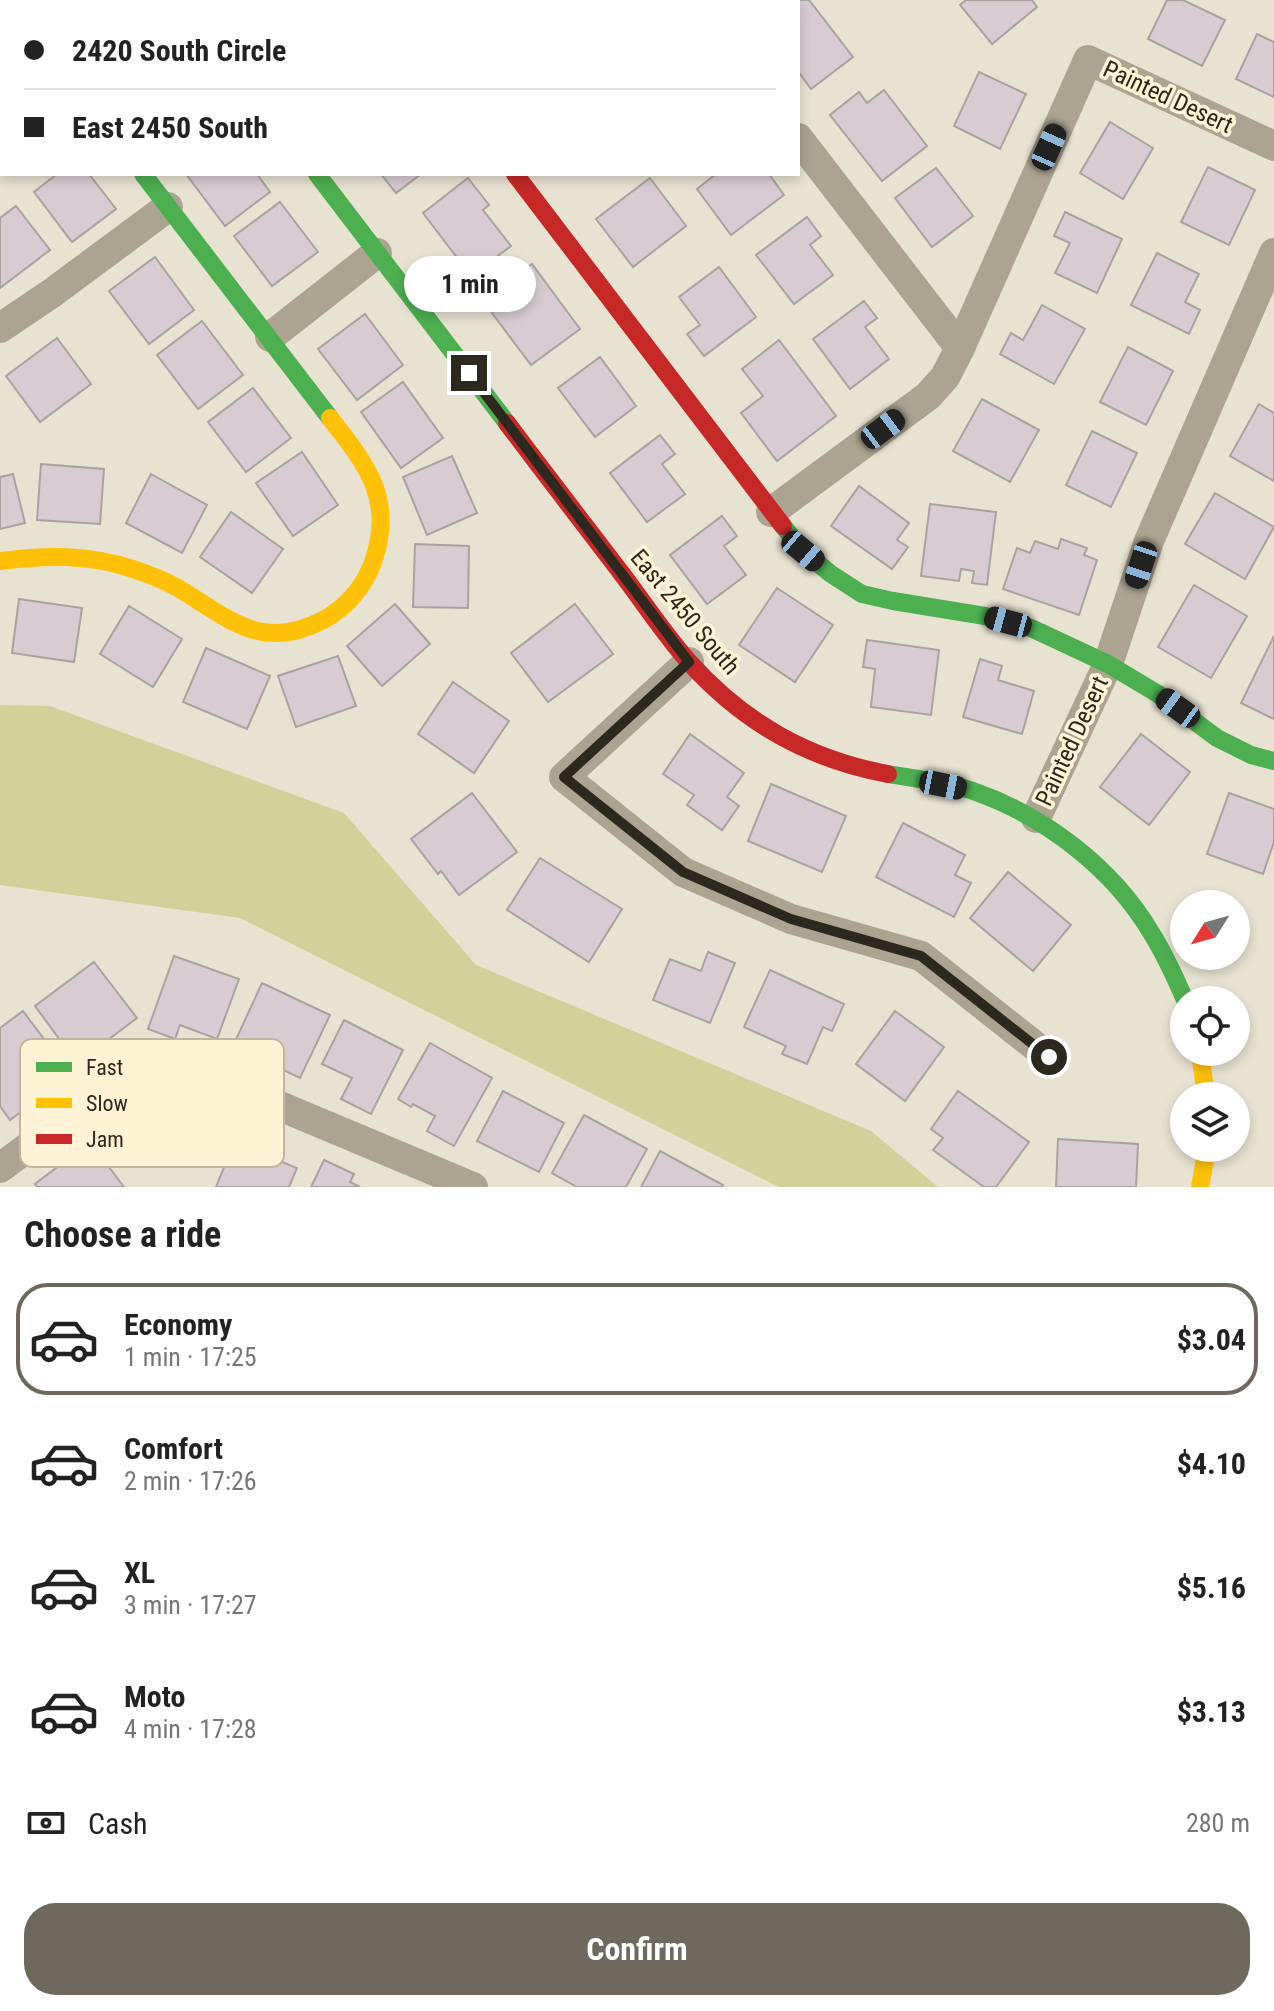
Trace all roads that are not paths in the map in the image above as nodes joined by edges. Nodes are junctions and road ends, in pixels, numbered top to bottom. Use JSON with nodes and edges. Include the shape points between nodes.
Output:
{"nodes":[{"id":1,"x":800,"y":141,"type":"edge"},
{"id":2,"x":1274,"y":146,"type":"edge"},
{"id":3,"x":145,"y":176,"type":"edge"},
{"id":4,"x":319,"y":176,"type":"edge"},
{"id":5,"x":517,"y":176,"type":"edge"},
{"id":6,"x":168,"y":207,"type":"junction"},
{"id":7,"x":377,"y":253,"type":"junction"},
{"id":8,"x":1274,"y":253,"type":"edge"},
{"id":9,"x":0,"y":328,"type":"edge"},
{"id":10,"x":270,"y":337,"type":"junction"},
{"id":11,"x":960,"y":348,"type":"junction"},
{"id":12,"x":771,"y":512,"type":"junction"},
{"id":13,"x":0,"y":561,"type":"edge"},
{"id":14,"x":689,"y":662,"type":"junction"},
{"id":15,"x":1108,"y":664,"type":"junction"},
{"id":16,"x":1274,"y":761,"type":"edge"},
{"id":17,"x":1036,"y":818,"type":"junction"},
{"id":18,"x":1179,"y":986,"type":"edge"},
{"id":19,"x":1049,"y":1057,"type":"dead end"},
{"id":20,"x":284,"y":1108,"type":"edge"},
{"id":21,"x":20,"y":1153,"type":"edge"},
{"id":22,"x":1204,"y":1162,"type":"edge"},
{"id":23,"x":0,"y":1168,"type":"edge"},
{"id":24,"x":473,"y":1187,"type":"edge"},
{"id":25,"x":1200,"y":1187,"type":"edge"}],
"edges":[{"from":1,"to":11,"type":"street"},
{"from":2,"to":11,"type":"street","name":"Painted Desert","via":[[1088,60]]},
{"from":3,"to":6,"type":"street"},
{"from":4,"to":7,"type":"street","name":"East 2450 South"},
{"from":5,"to":12,"type":"street","name":"Painted Desert"},
{"from":6,"to":9,"type":"street"},
{"from":6,"to":10,"type":"street"},
{"from":7,"to":10,"type":"street"},
{"from":7,"to":14,"type":"street","name":"East 2450 South"},
{"from":8,"to":15,"type":"street","name":"Painted Desert","via":[[1149,541]]},
{"from":10,"to":13,"type":"street","via":[[369,471],[381,504],[374,563],[360,590],[339,611],[310,627],[255,631],[138,570],[51,555]]},
{"from":11,"to":12,"type":"street","name":"Painted Desert","via":[[928,396]]},
{"from":12,"to":15,"type":"street","name":"Painted Desert","via":[[803,551],[862,594],[1031,628]]},
{"from":14,"to":17,"type":"street","name":"East 2450 South","via":[[733,705],[819,756],[970,790]]},
{"from":14,"to":19,"type":"street","via":[[564,777],[683,872],[791,919],[921,956]]},
{"from":15,"to":16,"type":"street","name":"Painted Desert","via":[[1217,738]]},
{"from":15,"to":17,"type":"street","name":"Painted Desert"},
{"from":17,"to":18,"type":"street","name":"East 2450 South","via":[[1121,891],[1157,939]]},
{"from":20,"to":24,"type":"street"},
{"from":21,"to":23,"type":"street"},
{"from":22,"to":25,"type":"street"}]}
